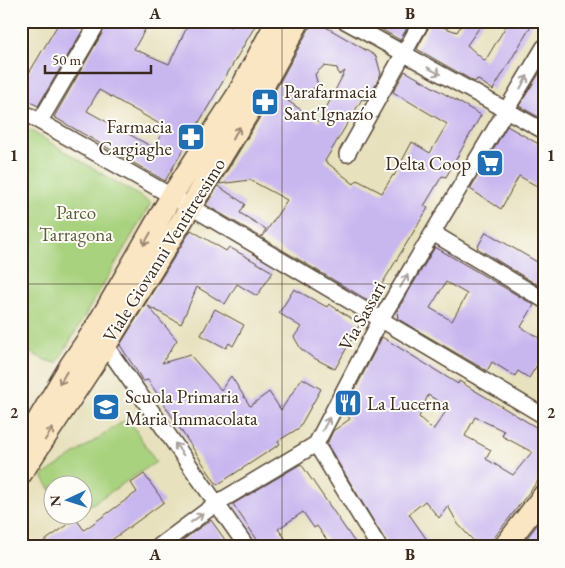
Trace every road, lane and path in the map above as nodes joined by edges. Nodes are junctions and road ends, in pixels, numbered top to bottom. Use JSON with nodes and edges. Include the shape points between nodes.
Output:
{"nodes":[{"id":1,"x":99,"y":21,"type":"edge"},
{"id":2,"x":278,"y":21,"type":"edge"},
{"id":3,"x":299,"y":21,"type":"edge"},
{"id":4,"x":345,"y":21,"type":"edge"},
{"id":5,"x":422,"y":21,"type":"edge"},
{"id":6,"x":544,"y":48,"type":"edge"},
{"id":7,"x":403,"y":54,"type":"junction"},
{"id":8,"x":246,"y":99,"type":"junction"},
{"id":9,"x":507,"y":110,"type":"junction"},
{"id":10,"x":21,"y":111,"type":"edge"},
{"id":11,"x":40,"y":121,"type":"junction"},
{"id":12,"x":544,"y":131,"type":"edge"},
{"id":13,"x":347,"y":154,"type":"dead end"},
{"id":14,"x":172,"y":197,"type":"junction"},
{"id":15,"x":191,"y":207,"type":"junction"},
{"id":16,"x":433,"y":233,"type":"junction"},
{"id":17,"x":544,"y":300,"type":"edge"},
{"id":18,"x":381,"y":319,"type":"junction"},
{"id":19,"x":100,"y":337,"type":"junction"},
{"id":20,"x":544,"y":416,"type":"edge"},
{"id":21,"x":316,"y":444,"type":"junction"},
{"id":22,"x":21,"y":446,"type":"edge"},
{"id":23,"x":21,"y":474,"type":"edge"},
{"id":24,"x":544,"y":495,"type":"edge"},
{"id":25,"x":217,"y":503,"type":"junction"},
{"id":26,"x":158,"y":547,"type":"edge"},
{"id":27,"x":247,"y":547,"type":"edge"},
{"id":28,"x":379,"y":547,"type":"edge"},
{"id":29,"x":504,"y":547,"type":"edge"}],
"edges":[{"from":1,"to":11,"type":"street"},
{"from":2,"to":8,"type":"main road","name":"Viale Giovanni Ventitreesimo"},
{"from":3,"to":8,"type":"main road","name":"Viale Giovanni Ventitreesimo"},
{"from":4,"to":7,"type":"street"},
{"from":5,"to":7,"type":"street"},
{"from":9,"to":6,"type":"street","name":"Via Sassari","one_way":true},
{"from":7,"to":9,"type":"street","one_way":true},
{"from":7,"to":13,"type":"street"},
{"from":8,"to":14,"type":"main road","name":"Viale Giovanni Ventitreesimo"},
{"from":15,"to":8,"type":"main road","name":"Viale Giovanni Ventitreesimo","one_way":true},
{"from":9,"to":12,"type":"street"},
{"from":9,"to":16,"type":"street","name":"Via Sassari"},
{"from":10,"to":11,"type":"street"},
{"from":11,"to":14,"type":"street"},
{"from":14,"to":15,"type":"street"},
{"from":14,"to":19,"type":"main road","name":"Viale Giovanni Ventitreesimo","one_way":true},
{"from":15,"to":18,"type":"street"},
{"from":15,"to":19,"type":"main road","name":"Viale Giovanni Ventitreesimo"},
{"from":16,"to":17,"type":"street"},
{"from":18,"to":16,"type":"street","name":"Via Sassari","one_way":true},
{"from":18,"to":20,"type":"street"},
{"from":21,"to":18,"type":"street","name":"Via Sassari","one_way":true},
{"from":19,"to":22,"type":"main road","name":"Viale Giovanni Ventitreesimo","one_way":true,"via":[[70,366]]},
{"from":23,"to":19,"type":"main road","name":"Viale Giovanni Ventitreesimo","one_way":true},
{"from":25,"to":19,"type":"street","one_way":true},
{"from":21,"to":25,"type":"street"},
{"from":21,"to":28,"type":"street"},
{"from":24,"to":29,"type":"main road"},
{"from":26,"to":25,"type":"street","one_way":true},
{"from":25,"to":27,"type":"street"}]}
